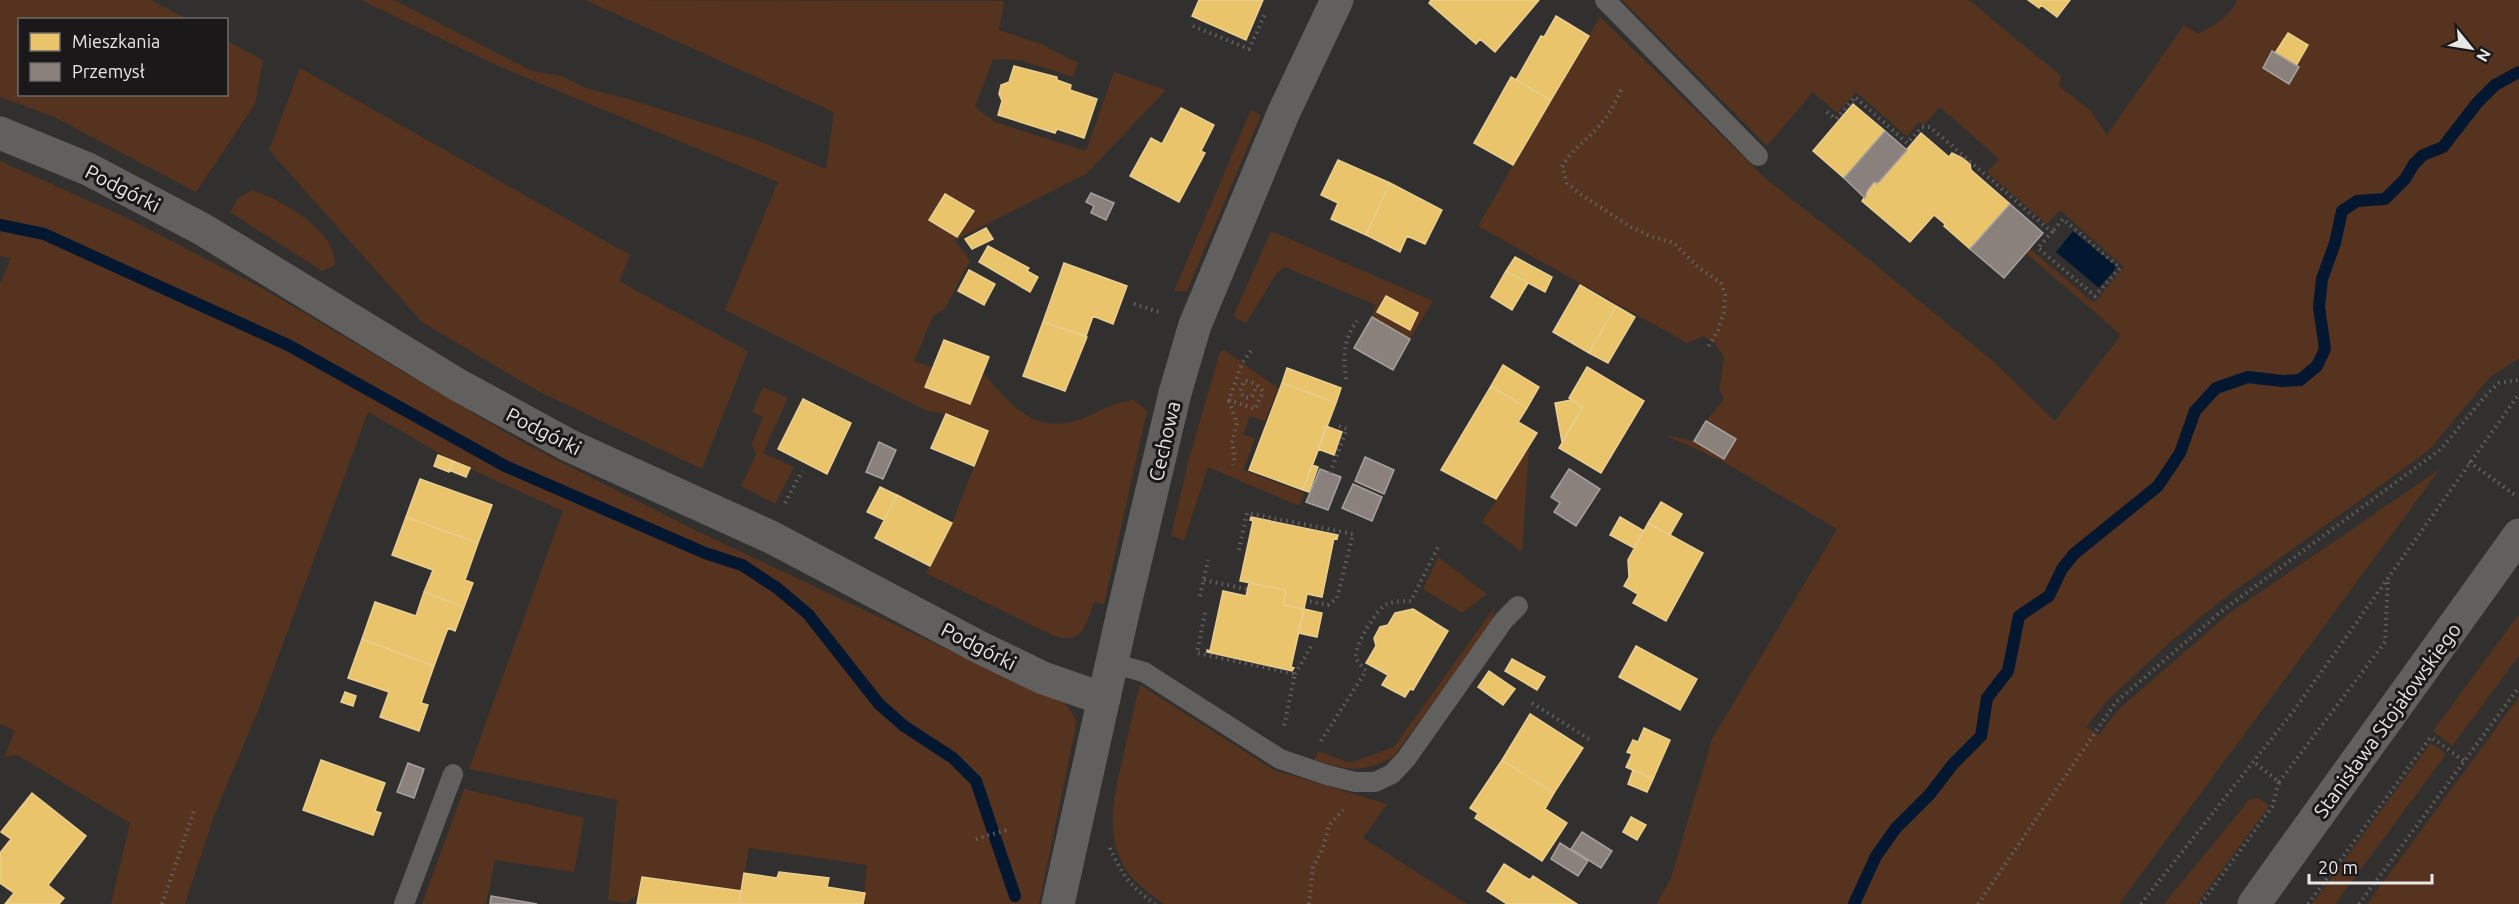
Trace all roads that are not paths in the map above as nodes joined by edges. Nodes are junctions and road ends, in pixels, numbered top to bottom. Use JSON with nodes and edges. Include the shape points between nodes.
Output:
{"nodes":[{"id":1,"x":1337,"y":0,"type":"edge"},
{"id":2,"x":1605,"y":0,"type":"edge"},
{"id":3,"x":0,"y":133,"type":"edge"},
{"id":4,"x":1758,"y":156,"type":"dead end"},
{"id":5,"x":2519,"y":536,"type":"edge"},
{"id":6,"x":1518,"y":606,"type":"dead end"},
{"id":7,"x":1111,"y":663,"type":"junction"},
{"id":8,"x":1104,"y":699,"type":"junction"},
{"id":9,"x":453,"y":774,"type":"dead end"},
{"id":10,"x":404,"y":904,"type":"edge"},
{"id":11,"x":1058,"y":904,"type":"edge"},
{"id":12,"x":2254,"y":904,"type":"edge"}],
"edges":[{"from":1,"to":7,"type":"street","name":"Cechowa","via":[[1283,114],[1195,325],[1175,393]]},
{"from":2,"to":4,"type":"lane"},
{"from":3,"to":8,"type":"street","name":"Podgórki","via":[[88,169],[202,229],[458,385],[568,445],[771,537],[1022,668]]},
{"from":5,"to":12,"type":"street","name":"Stanisława Stojałowskiego"},
{"from":6,"to":7,"type":"lane","via":[[1504,620],[1406,759],[1392,774],[1375,782],[1355,782],[1280,759],[1144,672]]},
{"from":7,"to":8,"type":"street","name":"Cechowa"},
{"from":8,"to":11,"type":"street","name":"Cechowa"},
{"from":9,"to":10,"type":"lane"}]}
